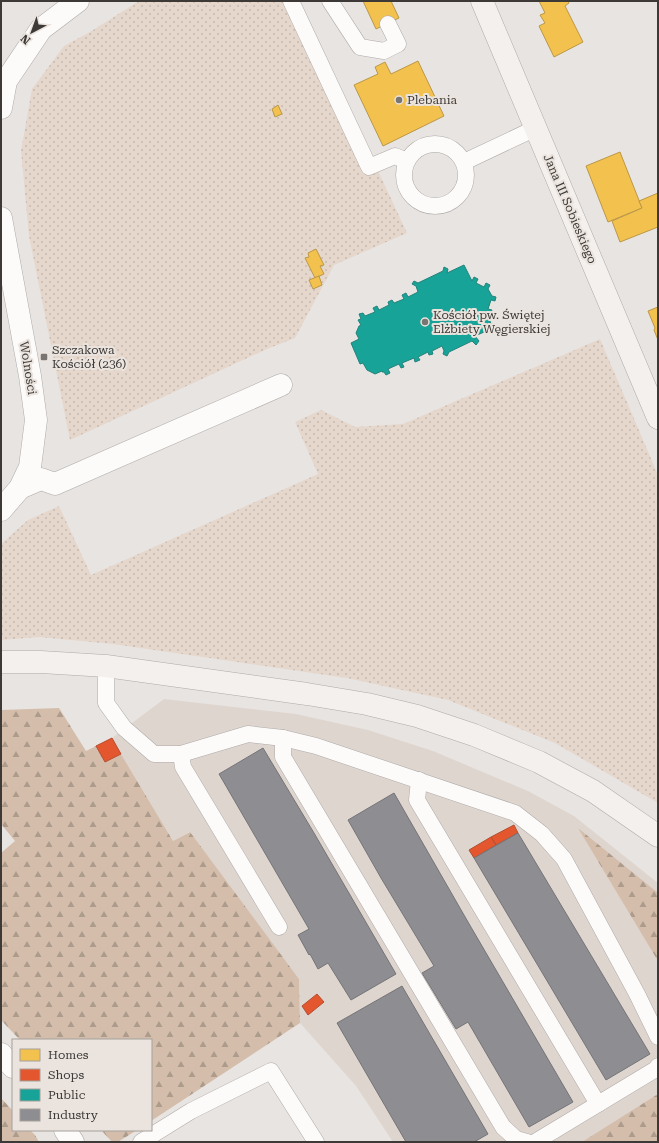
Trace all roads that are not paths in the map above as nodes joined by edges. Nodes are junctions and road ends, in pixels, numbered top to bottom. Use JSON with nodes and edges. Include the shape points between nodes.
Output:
{"nodes":[{"id":1,"x":78,"y":1,"type":"edge"},
{"id":2,"x":291,"y":1,"type":"edge"},
{"id":3,"x":330,"y":1,"type":"edge"},
{"id":4,"x":482,"y":1,"type":"edge"},
{"id":5,"x":388,"y":24,"type":"dead end"},
{"id":6,"x":1,"y":108,"type":"edge"},
{"id":7,"x":536,"y":128,"type":"junction"},
{"id":8,"x":407,"y":161,"type":"junction"},
{"id":9,"x":464,"y":162,"type":"junction"},
{"id":10,"x":1,"y":218,"type":"edge"},
{"id":11,"x":281,"y":385,"type":"dead end"},
{"id":12,"x":656,"y":409,"type":"edge"},
{"id":13,"x":20,"y":488,"type":"junction"},
{"id":14,"x":1,"y":510,"type":"edge"},
{"id":15,"x":1,"y":662,"type":"edge"},
{"id":16,"x":106,"y":666,"type":"junction"},
{"id":17,"x":283,"y":738,"type":"junction"},
{"id":18,"x":181,"y":754,"type":"junction"},
{"id":19,"x":419,"y":780,"type":"junction"},
{"id":20,"x":658,"y":836,"type":"edge"},
{"id":21,"x":279,"y":927,"type":"dead end"},
{"id":22,"x":658,"y":1037,"type":"edge"},
{"id":23,"x":1,"y":1054,"type":"edge"},
{"id":24,"x":12,"y":1066,"type":"edge"},
{"id":25,"x":658,"y":1066,"type":"edge"},
{"id":26,"x":598,"y":1104,"type":"junction"},
{"id":27,"x":66,"y":1131,"type":"edge"},
{"id":28,"x":73,"y":1142,"type":"edge"},
{"id":29,"x":142,"y":1142,"type":"edge"},
{"id":30,"x":316,"y":1142,"type":"edge"},
{"id":31,"x":527,"y":1142,"type":"edge"},
{"id":32,"x":535,"y":1142,"type":"edge"}],
"edges":[{"from":1,"to":6,"type":"street","via":[[41,29],[6,80]]},
{"from":2,"to":8,"type":"lane","via":[[369,168],[395,156]]},
{"from":3,"to":5,"type":"lane","via":[[360,47],[384,51],[398,44]]},
{"from":4,"to":7,"type":"street","name":"Jana III Sobieskiego"},
{"from":7,"to":9,"type":"lane"},
{"from":7,"to":12,"type":"street","name":"Jana III Sobieskiego"},
{"from":8,"to":9,"type":"lane","via":[[420,147],[440,144],[450,147]]},
{"from":8,"to":9,"type":"lane","via":[[404,181],[407,190],[423,204],[433,207],[454,201],[461,193],[466,183],[467,172]]},
{"from":10,"to":13,"type":"street","name":"Wolności","via":[[36,420],[30,467]]},
{"from":11,"to":13,"type":"street","via":[[55,484],[41,479]]},
{"from":13,"to":14,"type":"street","name":"Wolności"},
{"from":15,"to":16,"type":"street"},
{"from":16,"to":18,"type":"lane","via":[[106,703],[124,728],[154,754]]},
{"from":16,"to":20,"type":"street","via":[[307,694],[417,716],[474,735],[539,762],[593,791]]},
{"from":17,"to":18,"type":"lane","via":[[248,734]]},
{"from":17,"to":19,"type":"lane","via":[[316,746]]},
{"from":17,"to":31,"type":"lane","via":[[283,757],[503,1127],[516,1139]]},
{"from":18,"to":21,"type":"lane","via":[[183,767]]},
{"from":19,"to":22,"type":"lane","via":[[515,813],[542,834],[564,859]]},
{"from":19,"to":26,"type":"lane","via":[[417,800]]},
{"from":23,"to":24,"type":"street"},
{"from":25,"to":26,"type":"lane"},
{"from":26,"to":32,"type":"lane"},
{"from":27,"to":28,"type":"street"},
{"from":29,"to":30,"type":"lane","via":[[191,1111],[271,1071]]}]}
